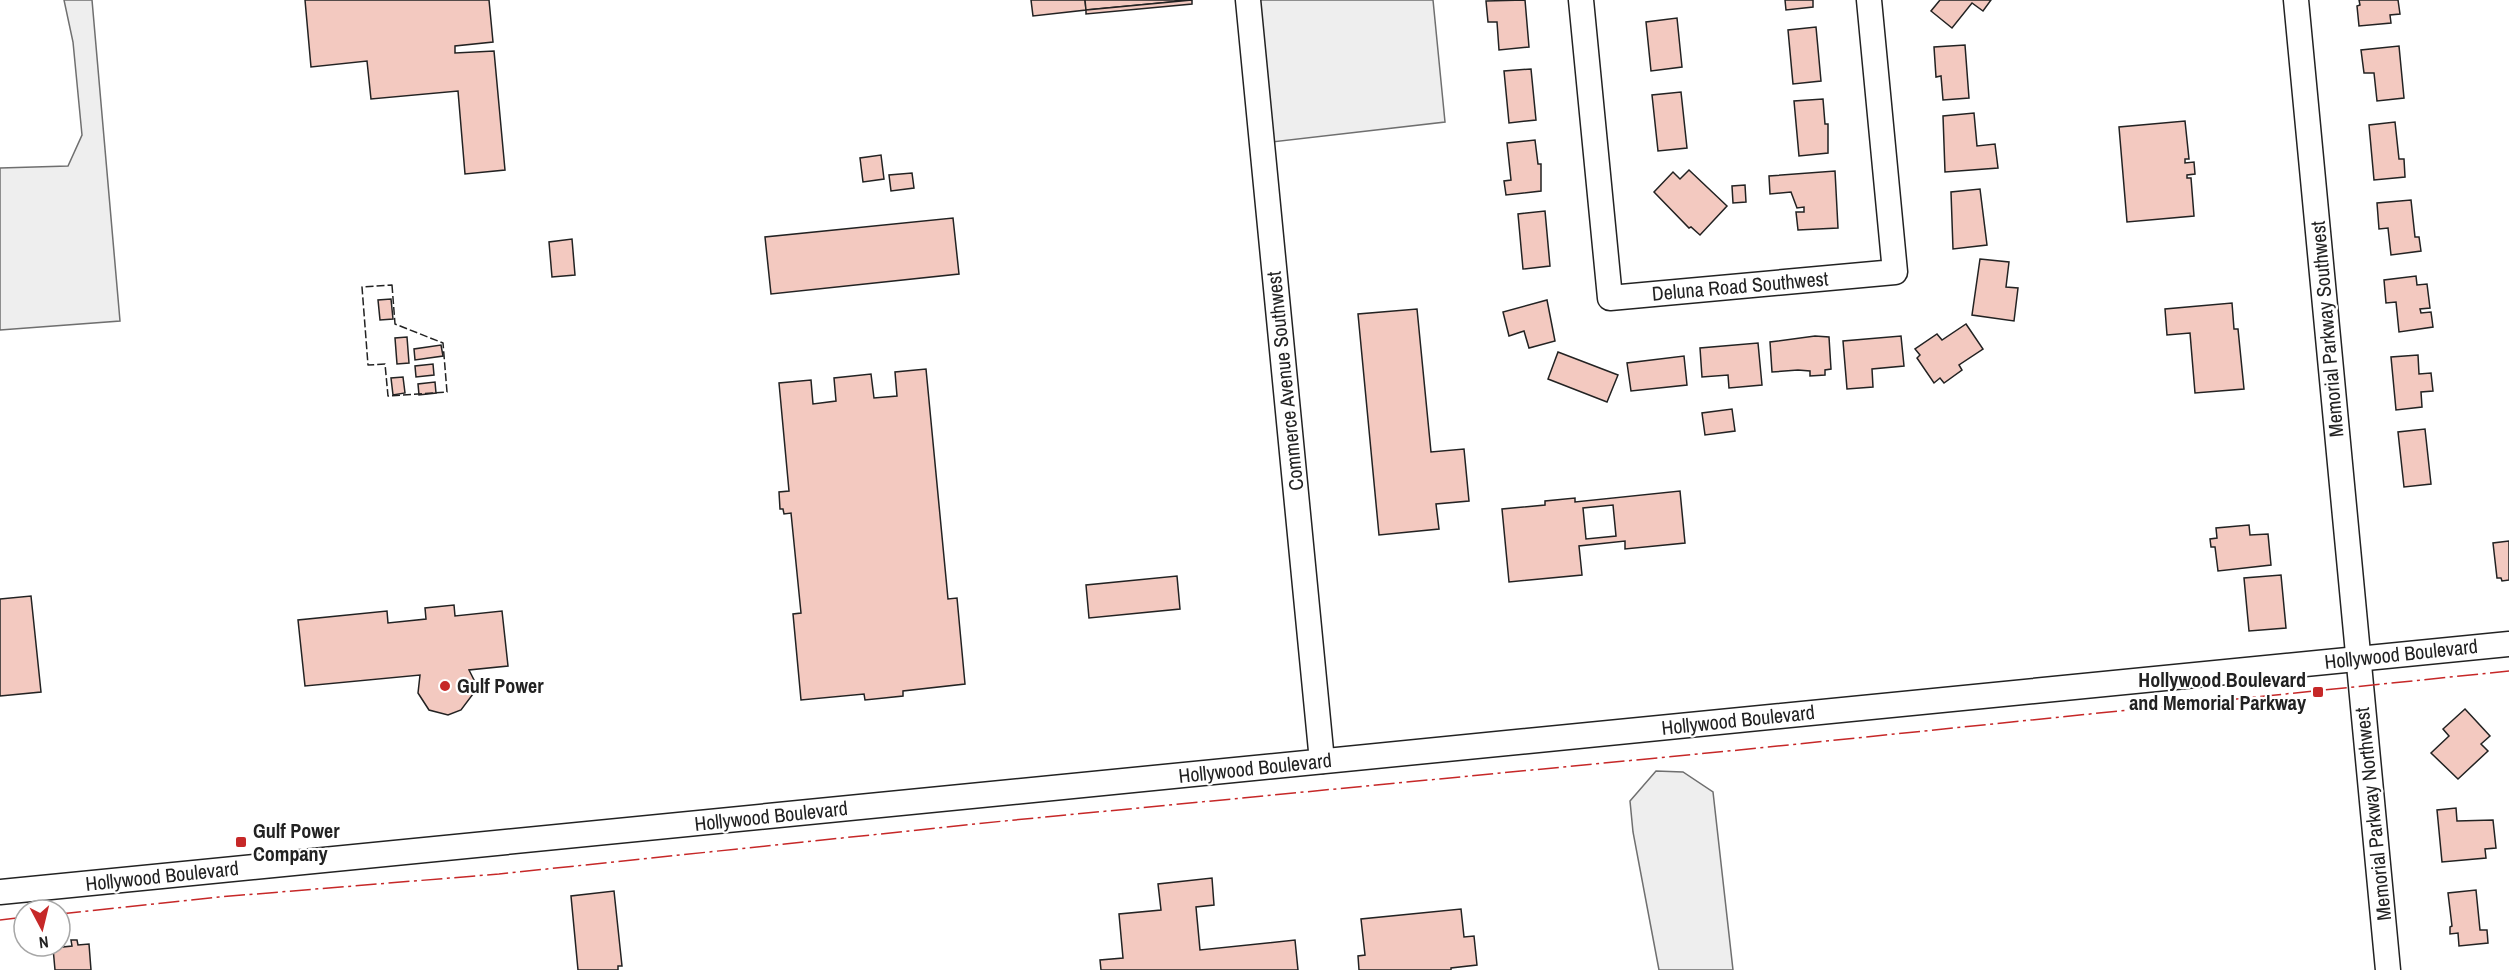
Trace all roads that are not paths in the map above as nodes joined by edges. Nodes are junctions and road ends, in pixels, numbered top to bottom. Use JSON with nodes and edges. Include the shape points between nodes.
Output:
{"nodes":[{"id":1,"x":1248,"y":0,"type":"edge"},
{"id":2,"x":1581,"y":0,"type":"edge"},
{"id":3,"x":1869,"y":0,"type":"edge"},
{"id":4,"x":2296,"y":0,"type":"edge"},
{"id":5,"x":2509,"y":644,"type":"edge"},
{"id":6,"x":2358,"y":659,"type":"junction"},
{"id":7,"x":1322,"y":762,"type":"junction"},
{"id":8,"x":0,"y":892,"type":"edge"},
{"id":9,"x":2388,"y":970,"type":"edge"}],
"edges":[{"from":1,"to":7,"type":"street","name":"Commerce Avenue Southwest"},
{"from":2,"to":3,"type":"street","name":"Deluna Road Southwest","via":[[1610,298],[1895,272]]},
{"from":4,"to":6,"type":"street","name":"Memorial Parkway Southwest"},
{"from":5,"to":6,"type":"street","name":"Hollywood Boulevard"},
{"from":6,"to":7,"type":"street","name":"Hollywood Boulevard"},
{"from":6,"to":9,"type":"street","name":"Memorial Parkway Northwest"},
{"from":7,"to":8,"type":"street","name":"Hollywood Boulevard"}]}
